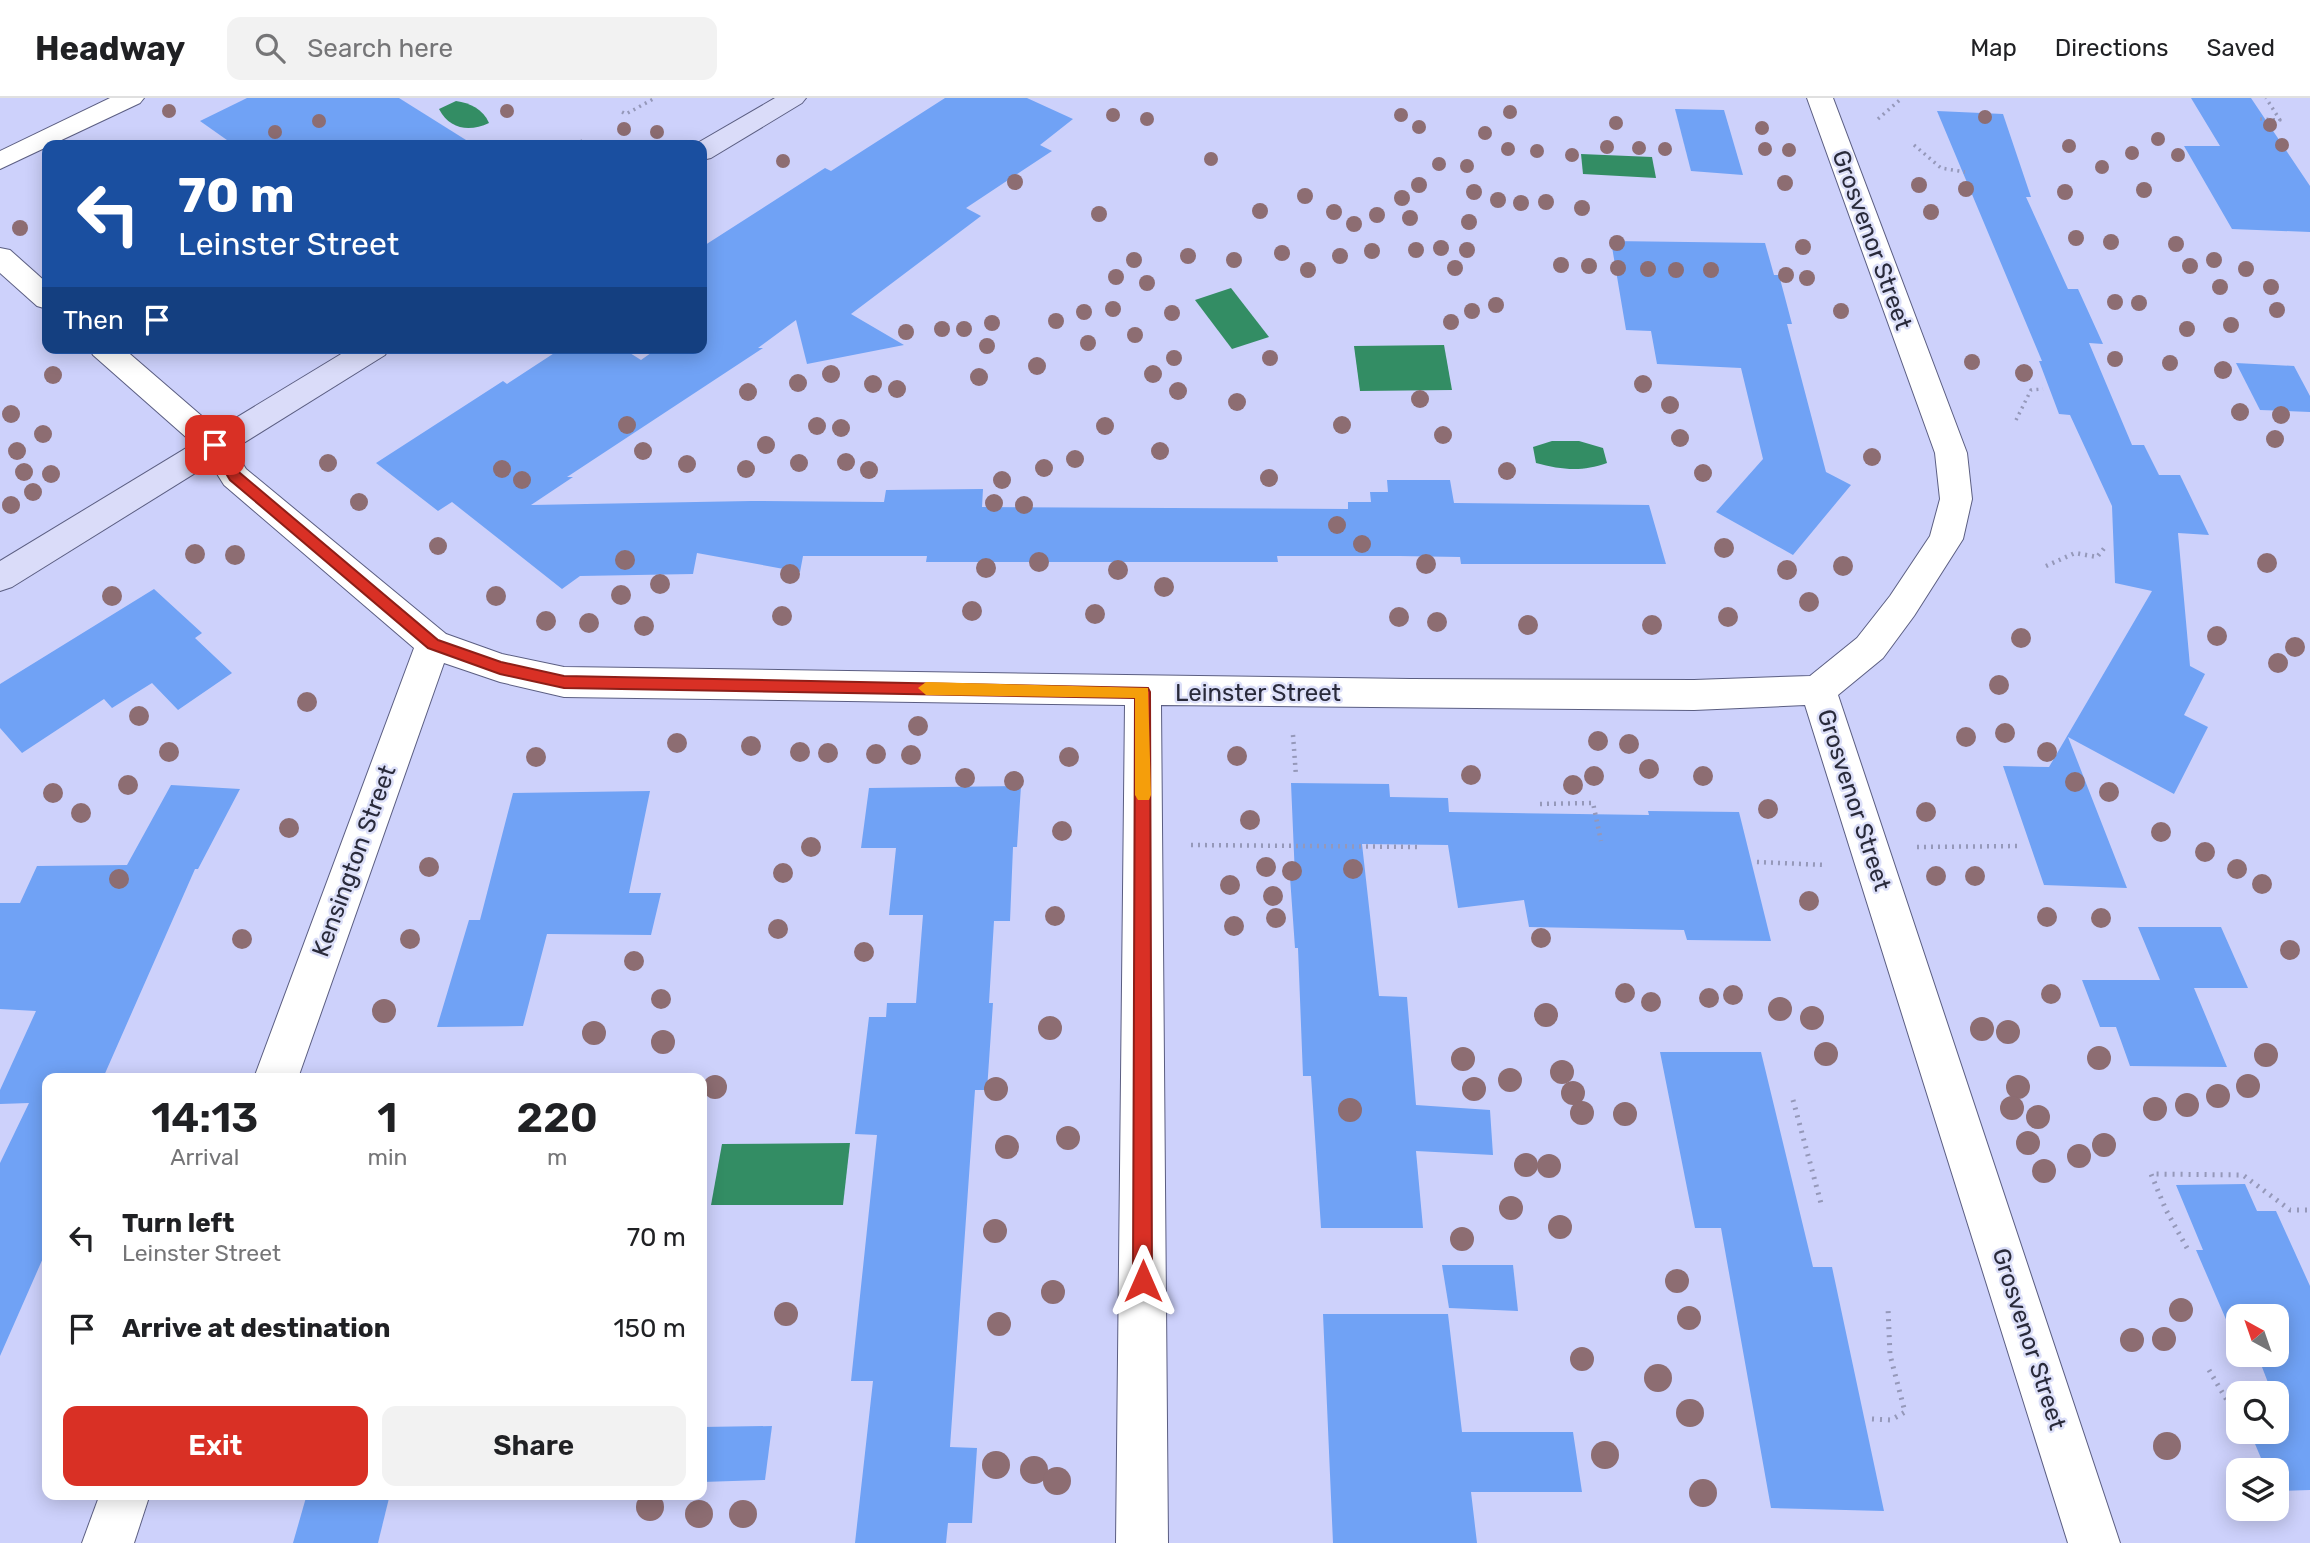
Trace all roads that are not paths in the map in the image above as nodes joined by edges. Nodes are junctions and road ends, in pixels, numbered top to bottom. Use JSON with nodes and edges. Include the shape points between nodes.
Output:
{"nodes":[{"id":1,"x":131,"y":98,"type":"edge"},
{"id":2,"x":793,"y":98,"type":"edge"},
{"id":3,"x":1820,"y":98,"type":"edge"},
{"id":4,"x":44,"y":140,"type":"edge"},
{"id":5,"x":42,"y":141,"type":"edge"},
{"id":6,"x":707,"y":149,"type":"edge"},
{"id":7,"x":0,"y":161,"type":"edge"},
{"id":8,"x":0,"y":257,"type":"edge"},
{"id":9,"x":42,"y":295,"type":"edge"},
{"id":10,"x":111,"y":354,"type":"edge"},
{"id":11,"x":364,"y":354,"type":"edge"},
{"id":12,"x":215,"y":445,"type":"junction"},
{"id":13,"x":0,"y":578,"type":"edge"},
{"id":14,"x":433,"y":644,"type":"junction"},
{"id":15,"x":1818,"y":690,"type":"junction"},
{"id":16,"x":1143,"y":692,"type":"junction"},
{"id":17,"x":277,"y":1073,"type":"edge"},
{"id":18,"x":123,"y":1500,"type":"edge"},
{"id":19,"x":108,"y":1543,"type":"edge"},
{"id":20,"x":1142,"y":1543,"type":"edge"},
{"id":21,"x":2094,"y":1543,"type":"edge"}],
"edges":[{"from":1,"to":4,"type":"street"},
{"from":2,"to":6,"type":"main road"},
{"from":3,"to":15,"type":"street","name":"Grosvenor Street","via":[[1951,453],[1956,499],[1946,539],[1902,606],[1870,648]]},
{"from":5,"to":7,"type":"street"},
{"from":8,"to":9,"type":"street"},
{"from":10,"to":12,"type":"street","name":"Leinster Street"},
{"from":11,"to":12,"type":"main road"},
{"from":12,"to":13,"type":"main road"},
{"from":12,"to":14,"type":"street","name":"Leinster Street","via":[[235,477]]},
{"from":14,"to":16,"type":"street","name":"Leinster Street","via":[[500,668],[564,682]]},
{"from":14,"to":17,"type":"street","name":"Kensington Street"},
{"from":15,"to":16,"type":"street","name":"Leinster Street","via":[[1693,695]]},
{"from":15,"to":21,"type":"street","name":"Grosvenor Street"},
{"from":16,"to":20,"type":"street"},
{"from":18,"to":19,"type":"street"}]}
